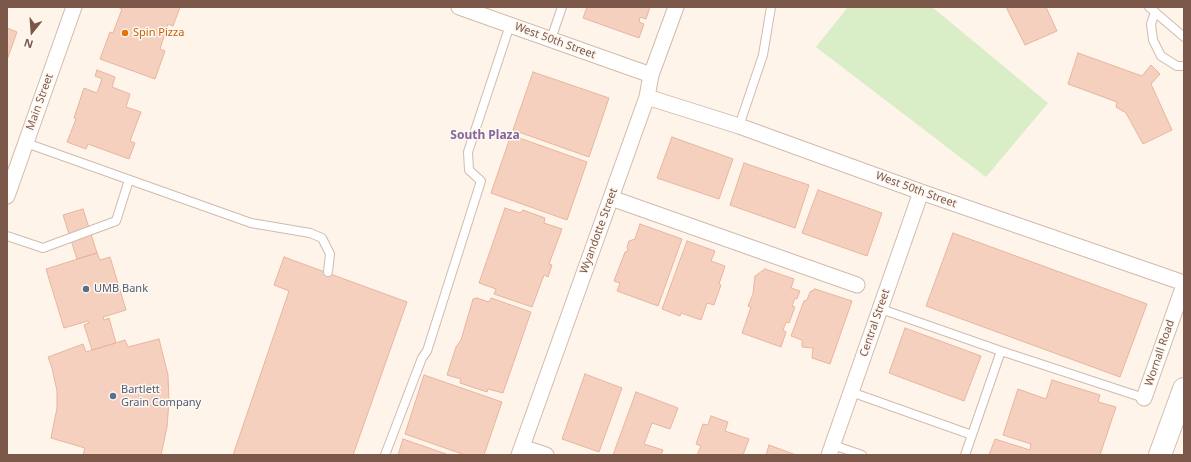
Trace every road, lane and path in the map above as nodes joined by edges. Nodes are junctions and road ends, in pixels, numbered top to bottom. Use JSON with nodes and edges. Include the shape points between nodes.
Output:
{"nodes":[{"id":1,"x":74,"y":7,"type":"edge"},
{"id":2,"x":459,"y":7,"type":"edge"},
{"id":3,"x":562,"y":7,"type":"edge"},
{"id":4,"x":676,"y":7,"type":"edge"},
{"id":5,"x":771,"y":7,"type":"edge"},
{"id":6,"x":1152,"y":10,"type":"edge"},
{"id":7,"x":510,"y":25,"type":"junction"},
{"id":8,"x":1184,"y":38,"type":"edge"},
{"id":9,"x":551,"y":40,"type":"junction"},
{"id":10,"x":1184,"y":66,"type":"edge"},
{"id":11,"x":651,"y":75,"type":"junction"},
{"id":12,"x":647,"y":97,"type":"junction"},
{"id":13,"x":739,"y":126,"type":"junction"},
{"id":14,"x":26,"y":144,"type":"junction"},
{"id":15,"x":129,"y":180,"type":"junction"},
{"id":16,"x":921,"y":192,"type":"junction"},
{"id":17,"x":7,"y":196,"type":"edge"},
{"id":18,"x":611,"y":198,"type":"junction"},
{"id":19,"x":7,"y":236,"type":"edge"},
{"id":20,"x":328,"y":272,"type":"dead end"},
{"id":21,"x":1184,"y":284,"type":"edge"},
{"id":22,"x":857,"y":285,"type":"dead end"},
{"id":23,"x":880,"y":309,"type":"junction"},
{"id":24,"x":1001,"y":352,"type":"junction"},
{"id":25,"x":1184,"y":389,"type":"edge"},
{"id":26,"x":851,"y":392,"type":"junction"},
{"id":27,"x":1144,"y":398,"type":"joint"},
{"id":28,"x":972,"y":435,"type":"junction"},
{"id":29,"x":831,"y":450,"type":"edge"},
{"id":30,"x":521,"y":451,"type":"edge"},
{"id":31,"x":385,"y":455,"type":"edge"},
{"id":32,"x":546,"y":455,"type":"edge"},
{"id":33,"x":862,"y":455,"type":"edge"},
{"id":34,"x":965,"y":455,"type":"edge"},
{"id":35,"x":1160,"y":455,"type":"edge"}],
"edges":[{"from":1,"to":14,"type":"street","name":"Main Street"},
{"from":2,"to":7,"type":"street","name":"West 50th Street"},
{"from":3,"to":9,"type":"lane"},
{"from":4,"to":11,"type":"street","name":"Wyandotte Street"},
{"from":5,"to":13,"type":"lane","via":[[763,55]]},
{"from":6,"to":8,"type":"lane"},
{"from":6,"to":10,"type":"lane","via":[[1153,40],[1161,56],[1178,66]]},
{"from":7,"to":9,"type":"street","name":"West 50th Street"},
{"from":7,"to":31,"type":"lane","via":[[468,152],[469,170],[481,181],[427,351],[422,358]]},
{"from":9,"to":11,"type":"street","name":"West 50th Street"},
{"from":11,"to":12,"type":"street","name":"Wyandotte Street"},
{"from":12,"to":13,"type":"street","name":"West 50th Street"},
{"from":12,"to":18,"type":"street","name":"Wyandotte Street"},
{"from":13,"to":16,"type":"street","name":"West 50th Street"},
{"from":14,"to":15,"type":"lane"},
{"from":14,"to":17,"type":"street","name":"Main Street"},
{"from":15,"to":19,"type":"lane","via":[[116,221],[42,248]]},
{"from":15,"to":20,"type":"lane","via":[[251,223],[310,233],[322,238],[330,254]]},
{"from":16,"to":21,"type":"street","name":"West 50th Street"},
{"from":16,"to":23,"type":"street","name":"Central Street"},
{"from":18,"to":22,"type":"street"},
{"from":18,"to":30,"type":"street","name":"Wyandotte Street"},
{"from":21,"to":27,"type":"street","name":"Wornall Road"},
{"from":23,"to":24,"type":"lane"},
{"from":23,"to":26,"type":"street","name":"Central Street"},
{"from":24,"to":27,"type":"lane"},
{"from":24,"to":28,"type":"lane"},
{"from":25,"to":35,"type":"main road"},
{"from":26,"to":28,"type":"lane"},
{"from":26,"to":29,"type":"street","name":"Central Street"},
{"from":28,"to":34,"type":"lane"},
{"from":29,"to":33,"type":"lane"},
{"from":30,"to":32,"type":"street"}]}
